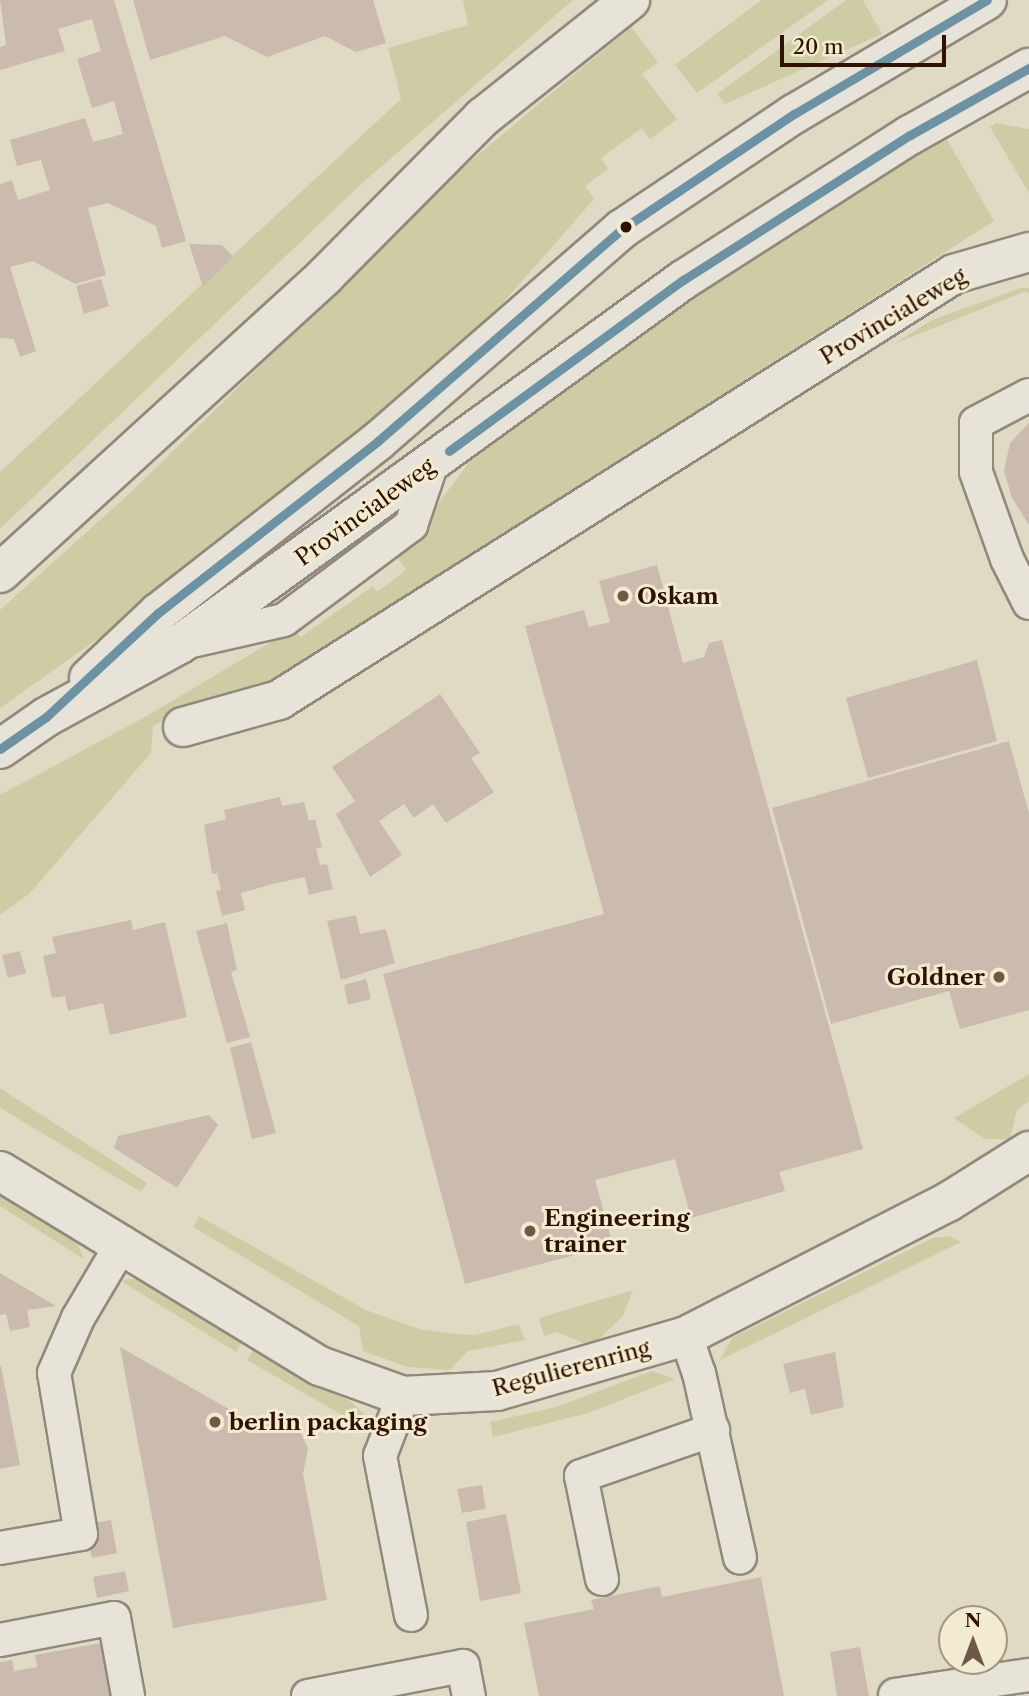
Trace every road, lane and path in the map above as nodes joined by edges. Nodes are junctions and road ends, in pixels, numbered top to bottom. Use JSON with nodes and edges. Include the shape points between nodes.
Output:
{"nodes":[{"id":1,"x":631,"y":0,"type":"edge"},
{"id":2,"x":987,"y":0,"type":"edge"},
{"id":3,"x":1029,"y":68,"type":"edge"},
{"id":4,"x":1029,"y":253,"type":"edge"},
{"id":5,"x":1029,"y":395,"type":"edge"},
{"id":6,"x":0,"y":573,"type":"edge"},
{"id":7,"x":1029,"y":603,"type":"edge"},
{"id":8,"x":46,"y":717,"type":"junction"},
{"id":9,"x":183,"y":727,"type":"dead end"},
{"id":10,"x":0,"y":749,"type":"edge"},
{"id":11,"x":1029,"y":1152,"type":"edge"},
{"id":12,"x":0,"y":1171,"type":"edge"},
{"id":13,"x":122,"y":1242,"type":"junction"},
{"id":14,"x":686,"y":1336,"type":"junction"},
{"id":15,"x":403,"y":1395,"type":"junction"},
{"id":16,"x":713,"y":1430,"type":"junction"},
{"id":17,"x":0,"y":1548,"type":"edge"},
{"id":18,"x":740,"y":1558,"type":"dead end"},
{"id":19,"x":602,"y":1579,"type":"dead end"},
{"id":20,"x":411,"y":1615,"type":"dead end"},
{"id":21,"x":0,"y":1640,"type":"edge"},
{"id":22,"x":1029,"y":1675,"type":"edge"},
{"id":23,"x":895,"y":1695,"type":"edge"},
{"id":24,"x":128,"y":1696,"type":"edge"},
{"id":25,"x":308,"y":1696,"type":"edge"},
{"id":26,"x":469,"y":1696,"type":"edge"}],
"edges":[{"from":1,"to":6,"type":"street","via":[[483,117],[326,276]]},
{"from":2,"to":8,"type":"street","name":"Provincialeweg","via":[[895,52],[622,229],[378,441],[158,614]]},
{"from":3,"to":8,"type":"street","name":"Provincialeweg","via":[[936,120],[683,281],[180,644]]},
{"from":4,"to":9,"type":"street","name":"Provincialeweg","via":[[954,274],[279,700]]},
{"from":5,"to":7,"type":"lane","via":[[976,423],[976,472],[1007,559]]},
{"from":8,"to":10,"type":"street","name":"Provincialeweg"},
{"from":11,"to":14,"type":"street","name":"Regulierenring","via":[[948,1202]]},
{"from":12,"to":13,"type":"street","name":"Regulierenring"},
{"from":13,"to":15,"type":"street","name":"Regulierenring","via":[[320,1366]]},
{"from":13,"to":17,"type":"lane","via":[[78,1318],[54,1373],[81,1534]]},
{"from":14,"to":15,"type":"street","name":"Regulierenring","via":[[497,1391]]},
{"from":14,"to":16,"type":"lane"},
{"from":15,"to":20,"type":"lane","via":[[380,1456]]},
{"from":16,"to":18,"type":"lane"},
{"from":16,"to":19,"type":"lane","via":[[581,1476]]},
{"from":21,"to":24,"type":"lane","via":[[114,1618]]},
{"from":22,"to":23,"type":"lane"},
{"from":25,"to":26,"type":"lane","via":[[463,1666]]}]}
